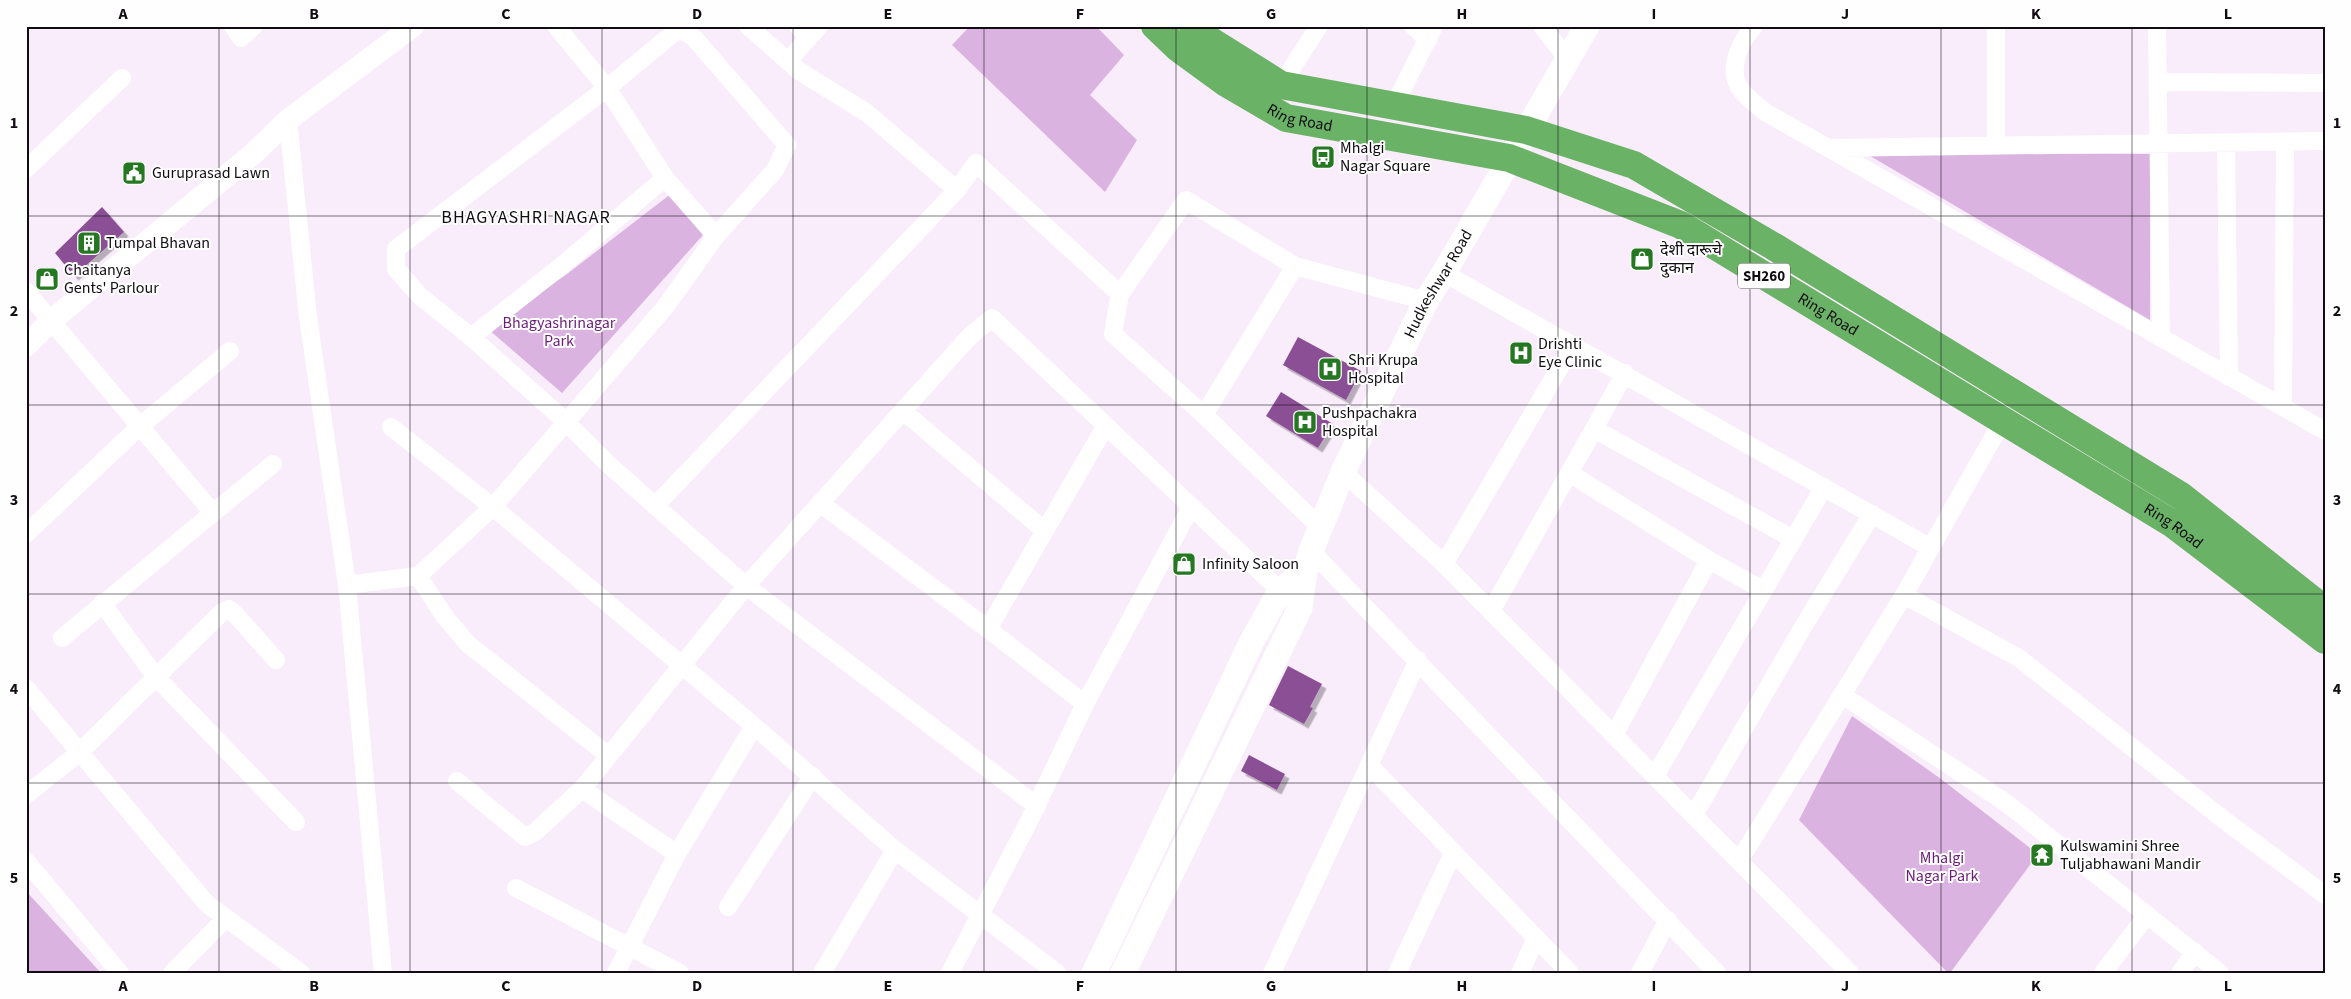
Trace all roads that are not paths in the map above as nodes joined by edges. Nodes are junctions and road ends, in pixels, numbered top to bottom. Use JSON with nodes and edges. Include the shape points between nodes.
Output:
{"nodes":[{"id":1,"x":233,"y":26,"type":"edge"},
{"id":2,"x":254,"y":26,"type":"edge"},
{"id":3,"x":413,"y":26,"type":"edge"},
{"id":4,"x":556,"y":26,"type":"edge"},
{"id":5,"x":748,"y":26,"type":"edge"},
{"id":6,"x":1155,"y":26,"type":"edge"},
{"id":7,"x":1193,"y":26,"type":"edge"},
{"id":8,"x":1413,"y":26,"type":"edge"},
{"id":9,"x":1542,"y":26,"type":"edge"},
{"id":10,"x":1587,"y":26,"type":"edge"},
{"id":11,"x":1754,"y":26,"type":"edge"},
{"id":12,"x":1996,"y":26,"type":"edge"},
{"id":13,"x":2157,"y":26,"type":"edge"},
{"id":14,"x":808,"y":30,"type":"edge"},
{"id":15,"x":1311,"y":30,"type":"edge"},
{"id":16,"x":1431,"y":33,"type":"edge"},
{"id":17,"x":1568,"y":60,"type":"junction"},
{"id":18,"x":788,"y":61,"type":"junction"},
{"id":19,"x":122,"y":78,"type":"dead end"},
{"id":20,"x":2158,"y":82,"type":"junction"},
{"id":21,"x":2325,"y":83,"type":"edge"},
{"id":22,"x":1281,"y":85,"type":"junction"},
{"id":23,"x":607,"y":88,"type":"junction"},
{"id":24,"x":1394,"y":106,"type":"junction"},
{"id":25,"x":288,"y":120,"type":"junction"},
{"id":26,"x":1526,"y":130,"type":"junction"},
{"id":27,"x":2325,"y":141,"type":"edge"},
{"id":28,"x":2285,"y":142,"type":"junction"},
{"id":29,"x":2226,"y":143,"type":"junction"},
{"id":30,"x":2158,"y":144,"type":"junction"},
{"id":31,"x":1996,"y":146,"type":"junction"},
{"id":32,"x":1828,"y":148,"type":"junction"},
{"id":33,"x":1509,"y":158,"type":"junction"},
{"id":34,"x":26,"y":169,"type":"edge"},
{"id":35,"x":665,"y":178,"type":"junction"},
{"id":36,"x":957,"y":190,"type":"junction"},
{"id":37,"x":716,"y":236,"type":"junction"},
{"id":38,"x":1296,"y":266,"type":"junction"},
{"id":39,"x":1444,"y":273,"type":"junction"},
{"id":40,"x":26,"y":291,"type":"edge"},
{"id":41,"x":1120,"y":294,"type":"junction"},
{"id":42,"x":1426,"y":301,"type":"junction"},
{"id":43,"x":51,"y":321,"type":"junction"},
{"id":44,"x":471,"y":337,"type":"junction"},
{"id":45,"x":2161,"y":338,"type":"junction"},
{"id":46,"x":1573,"y":345,"type":"junction"},
{"id":47,"x":26,"y":346,"type":"edge"},
{"id":48,"x":230,"y":351,"type":"dead end"},
{"id":49,"x":1625,"y":374,"type":"junction"},
{"id":50,"x":2229,"y":377,"type":"junction"},
{"id":51,"x":2283,"y":407,"type":"junction"},
{"id":52,"x":903,"y":411,"type":"junction"},
{"id":53,"x":1204,"y":416,"type":"junction"},
{"id":54,"x":2003,"y":420,"type":"junction"},
{"id":55,"x":565,"y":421,"type":"junction"},
{"id":56,"x":139,"y":427,"type":"junction"},
{"id":57,"x":391,"y":427,"type":"dead end"},
{"id":58,"x":1105,"y":427,"type":"junction"},
{"id":59,"x":1594,"y":429,"type":"junction"},
{"id":60,"x":2325,"y":431,"type":"edge"},
{"id":61,"x":273,"y":464,"type":"dead end"},
{"id":62,"x":1343,"y":472,"type":"junction"},
{"id":63,"x":1569,"y":473,"type":"junction"},
{"id":64,"x":1824,"y":486,"type":"junction"},
{"id":65,"x":820,"y":503,"type":"junction"},
{"id":66,"x":655,"y":506,"type":"junction"},
{"id":67,"x":1191,"y":506,"type":"junction"},
{"id":68,"x":493,"y":507,"type":"junction"},
{"id":69,"x":213,"y":513,"type":"junction"},
{"id":70,"x":1872,"y":514,"type":"junction"},
{"id":71,"x":1320,"y":527,"type":"junction"},
{"id":72,"x":1045,"y":531,"type":"junction"},
{"id":73,"x":26,"y":534,"type":"edge"},
{"id":74,"x":1793,"y":539,"type":"junction"},
{"id":75,"x":1931,"y":548,"type":"junction"},
{"id":76,"x":1710,"y":560,"type":"junction"},
{"id":77,"x":1308,"y":561,"type":"junction"},
{"id":78,"x":1444,"y":564,"type":"junction"},
{"id":79,"x":418,"y":576,"type":"junction"},
{"id":80,"x":347,"y":585,"type":"junction"},
{"id":81,"x":746,"y":586,"type":"junction"},
{"id":82,"x":1763,"y":590,"type":"junction"},
{"id":83,"x":1280,"y":591,"type":"junction"},
{"id":84,"x":1904,"y":595,"type":"junction"},
{"id":85,"x":102,"y":604,"type":"junction"},
{"id":86,"x":1300,"y":608,"type":"junction"},
{"id":87,"x":2325,"y":610,"type":"edge"},
{"id":88,"x":1491,"y":611,"type":"junction"},
{"id":89,"x":988,"y":629,"type":"junction"},
{"id":90,"x":62,"y":638,"type":"dead end"},
{"id":91,"x":2325,"y":640,"type":"edge"},
{"id":92,"x":276,"y":660,"type":"dead end"},
{"id":93,"x":1418,"y":660,"type":"junction"},
{"id":94,"x":682,"y":665,"type":"junction"},
{"id":95,"x":155,"y":676,"type":"junction"},
{"id":96,"x":26,"y":688,"type":"edge"},
{"id":97,"x":1842,"y":695,"type":"junction"},
{"id":98,"x":1086,"y":704,"type":"junction"},
{"id":99,"x":754,"y":726,"type":"junction"},
{"id":100,"x":1614,"y":735,"type":"junction"},
{"id":101,"x":80,"y":752,"type":"junction"},
{"id":102,"x":609,"y":756,"type":"junction"},
{"id":103,"x":1370,"y":766,"type":"junction"},
{"id":104,"x":813,"y":776,"type":"junction"},
{"id":105,"x":1655,"y":776,"type":"junction"},
{"id":106,"x":457,"y":781,"type":"dead end"},
{"id":107,"x":582,"y":789,"type":"junction"},
{"id":108,"x":26,"y":795,"type":"edge"},
{"id":109,"x":1037,"y":806,"type":"junction"},
{"id":110,"x":1694,"y":815,"type":"junction"},
{"id":111,"x":296,"y":822,"type":"dead end"},
{"id":112,"x":895,"y":850,"type":"junction"},
{"id":113,"x":1453,"y":852,"type":"junction"},
{"id":114,"x":677,"y":854,"type":"junction"},
{"id":115,"x":1739,"y":860,"type":"junction"},
{"id":116,"x":26,"y":861,"type":"edge"},
{"id":117,"x":516,"y":888,"type":"dead end"},
{"id":118,"x":2325,"y":896,"type":"edge"},
{"id":119,"x":728,"y":907,"type":"dead end"},
{"id":120,"x":980,"y":915,"type":"junction"},
{"id":121,"x":2147,"y":915,"type":"junction"},
{"id":122,"x":226,"y":918,"type":"junction"},
{"id":123,"x":1668,"y":920,"type":"junction"},
{"id":124,"x":1536,"y":938,"type":"junction"},
{"id":125,"x":630,"y":947,"type":"junction"},
{"id":126,"x":2195,"y":952,"type":"junction"},
{"id":127,"x":120,"y":973,"type":"edge"},
{"id":128,"x":172,"y":973,"type":"edge"},
{"id":129,"x":301,"y":973,"type":"edge"},
{"id":130,"x":383,"y":973,"type":"edge"},
{"id":131,"x":616,"y":973,"type":"edge"},
{"id":132,"x":680,"y":973,"type":"edge"},
{"id":133,"x":822,"y":973,"type":"edge"},
{"id":134,"x":950,"y":973,"type":"edge"},
{"id":135,"x":1057,"y":973,"type":"edge"},
{"id":136,"x":1094,"y":973,"type":"edge"},
{"id":137,"x":1123,"y":973,"type":"edge"},
{"id":138,"x":1272,"y":973,"type":"edge"},
{"id":139,"x":1397,"y":973,"type":"edge"},
{"id":140,"x":1520,"y":973,"type":"edge"},
{"id":141,"x":1570,"y":973,"type":"edge"},
{"id":142,"x":1640,"y":973,"type":"edge"},
{"id":143,"x":1717,"y":973,"type":"edge"},
{"id":144,"x":1850,"y":973,"type":"edge"},
{"id":145,"x":2103,"y":973,"type":"edge"},
{"id":146,"x":2180,"y":973,"type":"edge"},
{"id":147,"x":2220,"y":973,"type":"edge"}],
"edges":[{"from":1,"to":2,"type":"street","via":[[241,38]]},
{"from":3,"to":25,"type":"street"},
{"from":4,"to":23,"type":"street"},
{"from":5,"to":18,"type":"street"},
{"from":6,"to":33,"type":"highway","name":"Ring Road","number":"SH260","via":[[1178,48],[1226,83],[1286,118]]},
{"from":7,"to":22,"type":"highway","name":"Ring Road","number":"SH260"},
{"from":8,"to":16,"type":"street"},
{"from":9,"to":17,"type":"street"},
{"from":10,"to":17,"type":"main road","name":"Hudkeshwar Road"},
{"from":11,"to":32,"type":"street","via":[[1746,35],[1735,62],[1735,78],[1740,88],[1765,112]]},
{"from":12,"to":31,"type":"street"},
{"from":13,"to":20,"type":"street"},
{"from":14,"to":18,"type":"street"},
{"from":15,"to":22,"type":"street"},
{"from":16,"to":24,"type":"street"},
{"from":17,"to":26,"type":"main road","name":"Hudkeshwar Road"},
{"from":18,"to":36,"type":"street","via":[[867,113]]},
{"from":19,"to":34,"type":"street"},
{"from":20,"to":21,"type":"street"},
{"from":20,"to":30,"type":"street"},
{"from":22,"to":24,"type":"highway","name":"Ring Road","number":"SH260"},
{"from":23,"to":35,"type":"street"},
{"from":23,"to":37,"type":"street","via":[[676,31],[686,32],[787,146],[775,170]]},
{"from":23,"to":44,"type":"street","via":[[396,249],[396,269],[420,296]]},
{"from":24,"to":26,"type":"highway","name":"Ring Road","number":"SH260"},
{"from":25,"to":43,"type":"street","via":[[253,154]]},
{"from":25,"to":80,"type":"street","via":[[308,317]]},
{"from":26,"to":33,"type":"main road","name":"Hudkeshwar Road"},
{"from":26,"to":87,"type":"highway","name":"Ring Road","number":"SH260","via":[[1634,165],[1773,246],[2181,496]]},
{"from":27,"to":28,"type":"street"},
{"from":28,"to":29,"type":"street"},
{"from":28,"to":51,"type":"street"},
{"from":29,"to":30,"type":"street"},
{"from":29,"to":50,"type":"street"},
{"from":30,"to":31,"type":"street"},
{"from":30,"to":45,"type":"street"},
{"from":31,"to":32,"type":"street"},
{"from":32,"to":45,"type":"street"},
{"from":33,"to":39,"type":"main road","name":"Hudkeshwar Road"},
{"from":33,"to":54,"type":"highway","name":"Ring Road","number":"SH260","via":[[1681,225]]},
{"from":35,"to":37,"type":"street"},
{"from":35,"to":44,"type":"street"},
{"from":36,"to":41,"type":"street","via":[[976,164]]},
{"from":36,"to":66,"type":"street"},
{"from":37,"to":55,"type":"street","via":[[666,306]]},
{"from":38,"to":41,"type":"street","via":[[1186,200]]},
{"from":38,"to":42,"type":"street"},
{"from":38,"to":53,"type":"street"},
{"from":39,"to":42,"type":"main road","name":"Hudkeshwar Road"},
{"from":39,"to":46,"type":"street"},
{"from":40,"to":43,"type":"street"},
{"from":41,"to":53,"type":"street","via":[[1113,334]]},
{"from":42,"to":62,"type":"main road","name":"Hudkeshwar Road"},
{"from":43,"to":47,"type":"street"},
{"from":43,"to":56,"type":"street"},
{"from":44,"to":55,"type":"street"},
{"from":45,"to":50,"type":"street"},
{"from":46,"to":49,"type":"street"},
{"from":46,"to":78,"type":"street"},
{"from":48,"to":56,"type":"street"},
{"from":49,"to":59,"type":"street"},
{"from":49,"to":64,"type":"street"},
{"from":50,"to":51,"type":"street"},
{"from":51,"to":60,"type":"street"},
{"from":52,"to":58,"type":"street","via":[[969,337],[992,318]]},
{"from":52,"to":65,"type":"street"},
{"from":52,"to":72,"type":"street"},
{"from":53,"to":71,"type":"street"},
{"from":54,"to":75,"type":"street"},
{"from":54,"to":91,"type":"highway","name":"Ring Road","number":"SH260","via":[[2173,524]]},
{"from":55,"to":66,"type":"street"},
{"from":55,"to":68,"type":"street"},
{"from":56,"to":69,"type":"street"},
{"from":56,"to":73,"type":"street"},
{"from":57,"to":68,"type":"street"},
{"from":58,"to":67,"type":"street"},
{"from":58,"to":72,"type":"street"},
{"from":59,"to":63,"type":"street"},
{"from":59,"to":74,"type":"street"},
{"from":61,"to":69,"type":"street"},
{"from":62,"to":71,"type":"main road","name":"Hudkeshwar Road"},
{"from":62,"to":78,"type":"street"},
{"from":63,"to":76,"type":"street"},
{"from":63,"to":88,"type":"street"},
{"from":64,"to":70,"type":"street"},
{"from":64,"to":74,"type":"street"},
{"from":65,"to":81,"type":"street"},
{"from":65,"to":89,"type":"street"},
{"from":66,"to":81,"type":"street"},
{"from":67,"to":83,"type":"street"},
{"from":67,"to":98,"type":"street"},
{"from":68,"to":79,"type":"street"},
{"from":68,"to":94,"type":"street"},
{"from":69,"to":85,"type":"street"},
{"from":70,"to":75,"type":"street"},
{"from":70,"to":110,"type":"street"},
{"from":71,"to":77,"type":"main road","name":"Hudkeshwar Road"},
{"from":72,"to":89,"type":"street"},
{"from":74,"to":82,"type":"street"},
{"from":75,"to":84,"type":"street"},
{"from":76,"to":82,"type":"street"},
{"from":76,"to":100,"type":"street"},
{"from":77,"to":83,"type":"main road"},
{"from":77,"to":86,"type":"main road","name":"Hudkeshwar Road"},
{"from":77,"to":93,"type":"street"},
{"from":78,"to":88,"type":"street"},
{"from":79,"to":80,"type":"street"},
{"from":79,"to":102,"type":"street","via":[[445,617],[468,644]]},
{"from":80,"to":130,"type":"street"},
{"from":81,"to":94,"type":"street"},
{"from":81,"to":109,"type":"street"},
{"from":82,"to":105,"type":"street"},
{"from":83,"to":86,"type":"street"},
{"from":83,"to":136,"type":"main road","via":[[1218,708]]},
{"from":84,"to":97,"type":"street"},
{"from":84,"to":118,"type":"street","via":[[2019,658]]},
{"from":85,"to":90,"type":"street"},
{"from":85,"to":95,"type":"street"},
{"from":86,"to":137,"type":"main road","name":"Hudkeshwar Road"},
{"from":88,"to":100,"type":"street"},
{"from":89,"to":98,"type":"street"},
{"from":92,"to":95,"type":"street","via":[[229,610],[222,612]]},
{"from":93,"to":103,"type":"street"},
{"from":93,"to":123,"type":"street"},
{"from":94,"to":99,"type":"street"},
{"from":94,"to":102,"type":"street"},
{"from":95,"to":101,"type":"street"},
{"from":95,"to":111,"type":"street"},
{"from":96,"to":101,"type":"street"},
{"from":97,"to":115,"type":"street"},
{"from":97,"to":121,"type":"street","via":[[2005,802]]},
{"from":98,"to":109,"type":"street"},
{"from":99,"to":104,"type":"street"},
{"from":99,"to":114,"type":"street"},
{"from":100,"to":105,"type":"street"},
{"from":101,"to":108,"type":"street"},
{"from":101,"to":122,"type":"street","via":[[207,904]]},
{"from":102,"to":107,"type":"street"},
{"from":103,"to":113,"type":"street"},
{"from":103,"to":138,"type":"street"},
{"from":104,"to":112,"type":"street"},
{"from":104,"to":119,"type":"street"},
{"from":105,"to":110,"type":"street"},
{"from":106,"to":107,"type":"street","via":[[525,837],[535,832]]},
{"from":107,"to":114,"type":"street"},
{"from":109,"to":120,"type":"street"},
{"from":110,"to":115,"type":"street"},
{"from":112,"to":120,"type":"street"},
{"from":112,"to":133,"type":"street"},
{"from":113,"to":124,"type":"street"},
{"from":113,"to":139,"type":"street"},
{"from":114,"to":125,"type":"street"},
{"from":115,"to":144,"type":"street"},
{"from":116,"to":127,"type":"street"},
{"from":117,"to":125,"type":"street"},
{"from":120,"to":134,"type":"street"},
{"from":120,"to":135,"type":"street"},
{"from":121,"to":126,"type":"street"},
{"from":121,"to":145,"type":"street"},
{"from":122,"to":128,"type":"street"},
{"from":122,"to":129,"type":"street"},
{"from":123,"to":142,"type":"street"},
{"from":123,"to":143,"type":"street"},
{"from":124,"to":140,"type":"street"},
{"from":124,"to":141,"type":"street"},
{"from":125,"to":131,"type":"street"},
{"from":125,"to":132,"type":"street"},
{"from":126,"to":146,"type":"street"},
{"from":126,"to":147,"type":"street"}]}
